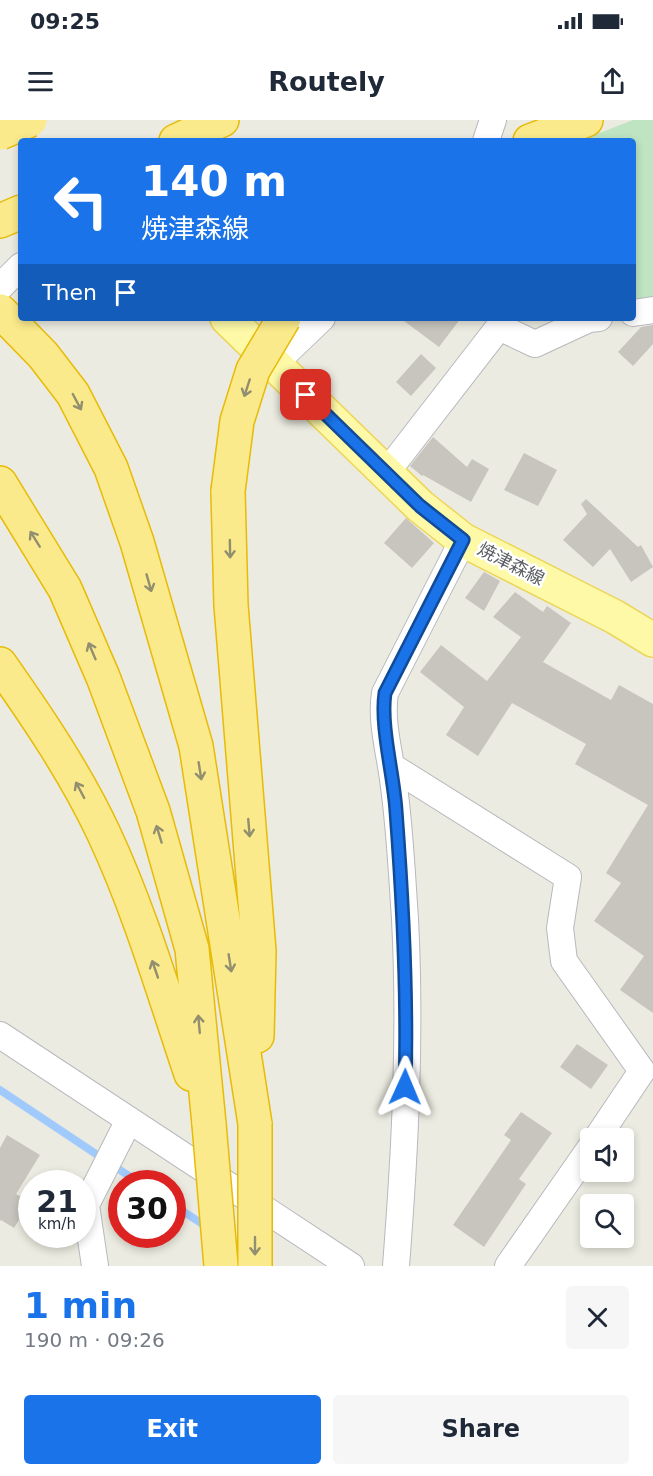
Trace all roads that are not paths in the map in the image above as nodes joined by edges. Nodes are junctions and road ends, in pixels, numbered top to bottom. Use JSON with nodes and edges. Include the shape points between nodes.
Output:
{"nodes":[{"id":1,"x":30,"y":120,"type":"edge"},
{"id":2,"x":222,"y":120,"type":"edge"},
{"id":3,"x":493,"y":120,"type":"edge"},
{"id":4,"x":586,"y":120,"type":"edge"},
{"id":5,"x":0,"y":124,"type":"edge"},
{"id":6,"x":0,"y":134,"type":"edge"},
{"id":7,"x":20,"y":138,"type":"edge"},
{"id":8,"x":183,"y":138,"type":"edge"},
{"id":9,"x":487,"y":138,"type":"edge"},
{"id":10,"x":538,"y":138,"type":"edge"},
{"id":11,"x":18,"y":213,"type":"edge"},
{"id":12,"x":0,"y":221,"type":"edge"},
{"id":13,"x":18,"y":269,"type":"edge"},
{"id":14,"x":0,"y":287,"type":"edge"},
{"id":15,"x":653,"y":310,"type":"edge"},
{"id":16,"x":0,"y":311,"type":"edge"},
{"id":17,"x":636,"y":313,"type":"edge"},
{"id":18,"x":230,"y":321,"type":"edge"},
{"id":19,"x":282,"y":321,"type":"edge"},
{"id":20,"x":319,"y":321,"type":"edge"},
{"id":21,"x":587,"y":321,"type":"edge"},
{"id":22,"x":275,"y":363,"type":"junction"},
{"id":23,"x":386,"y":473,"type":"junction"},
{"id":24,"x":0,"y":483,"type":"edge"},
{"id":25,"x":463,"y":540,"type":"junction"},
{"id":26,"x":653,"y":640,"type":"edge"},
{"id":27,"x":0,"y":664,"type":"edge"},
{"id":28,"x":391,"y":766,"type":"junction"},
{"id":29,"x":0,"y":1035,"type":"edge"},
{"id":30,"x":129,"y":1120,"type":"junction"},
{"id":31,"x":208,"y":1124,"type":"junction"},
{"id":32,"x":255,"y":1124,"type":"junction"},
{"id":33,"x":604,"y":1128,"type":"edge"},
{"id":34,"x":580,"y":1163,"type":"edge"},
{"id":35,"x":95,"y":1266,"type":"edge"},
{"id":36,"x":220,"y":1266,"type":"edge"},
{"id":37,"x":255,"y":1266,"type":"edge"},
{"id":38,"x":351,"y":1266,"type":"edge"},
{"id":39,"x":396,"y":1266,"type":"edge"},
{"id":40,"x":508,"y":1266,"type":"edge"}],
"edges":[{"from":1,"to":6,"type":"highway","bridge":true},
{"from":2,"to":8,"type":"highway"},
{"from":3,"to":9,"type":"street"},
{"from":4,"to":10,"type":"highway"},
{"from":5,"to":7,"type":"main road"},
{"from":11,"to":12,"type":"highway"},
{"from":13,"to":14,"type":"street"},
{"from":15,"to":17,"type":"street"},
{"from":16,"to":32,"type":"highway","one_way":true,"via":[[43,355],[73,394],[111,468],[136,542],[196,746]]},
{"from":18,"to":22,"type":"main road","name":"焼津森線"},
{"from":19,"to":32,"type":"highway","one_way":true,"bridge":true,"via":[[253,370],[237,421],[228,491],[231,605],[259,951]]},
{"from":20,"to":22,"type":"street"},
{"from":21,"to":23,"type":"street","via":[[535,344],[499,327]]},
{"from":22,"to":23,"type":"main road","name":"焼津森線"},
{"from":23,"to":25,"type":"main road","name":"焼津森線"},
{"from":31,"to":24,"type":"highway","one_way":true,"via":[[192,949],[153,811],[65,589]]},
{"from":25,"to":26,"type":"main road","name":"焼津森線"},
{"from":25,"to":28,"type":"street","via":[[385,693],[383,706]]},
{"from":31,"to":27,"type":"highway","one_way":true,"via":[[127,888],[104,834],[69,768]]},
{"from":28,"to":33,"type":"street","via":[[568,877],[560,928],[564,961],[642,1071]]},
{"from":28,"to":39,"type":"street","via":[[405,921],[403,1174]]},
{"from":29,"to":30,"type":"street"},
{"from":30,"to":35,"type":"street","via":[[86,1205]]},
{"from":30,"to":38,"type":"street"},
{"from":31,"to":36,"type":"highway","bridge":true},
{"from":32,"to":37,"type":"highway","one_way":true,"bridge":true},
{"from":34,"to":40,"type":"street"}]}
